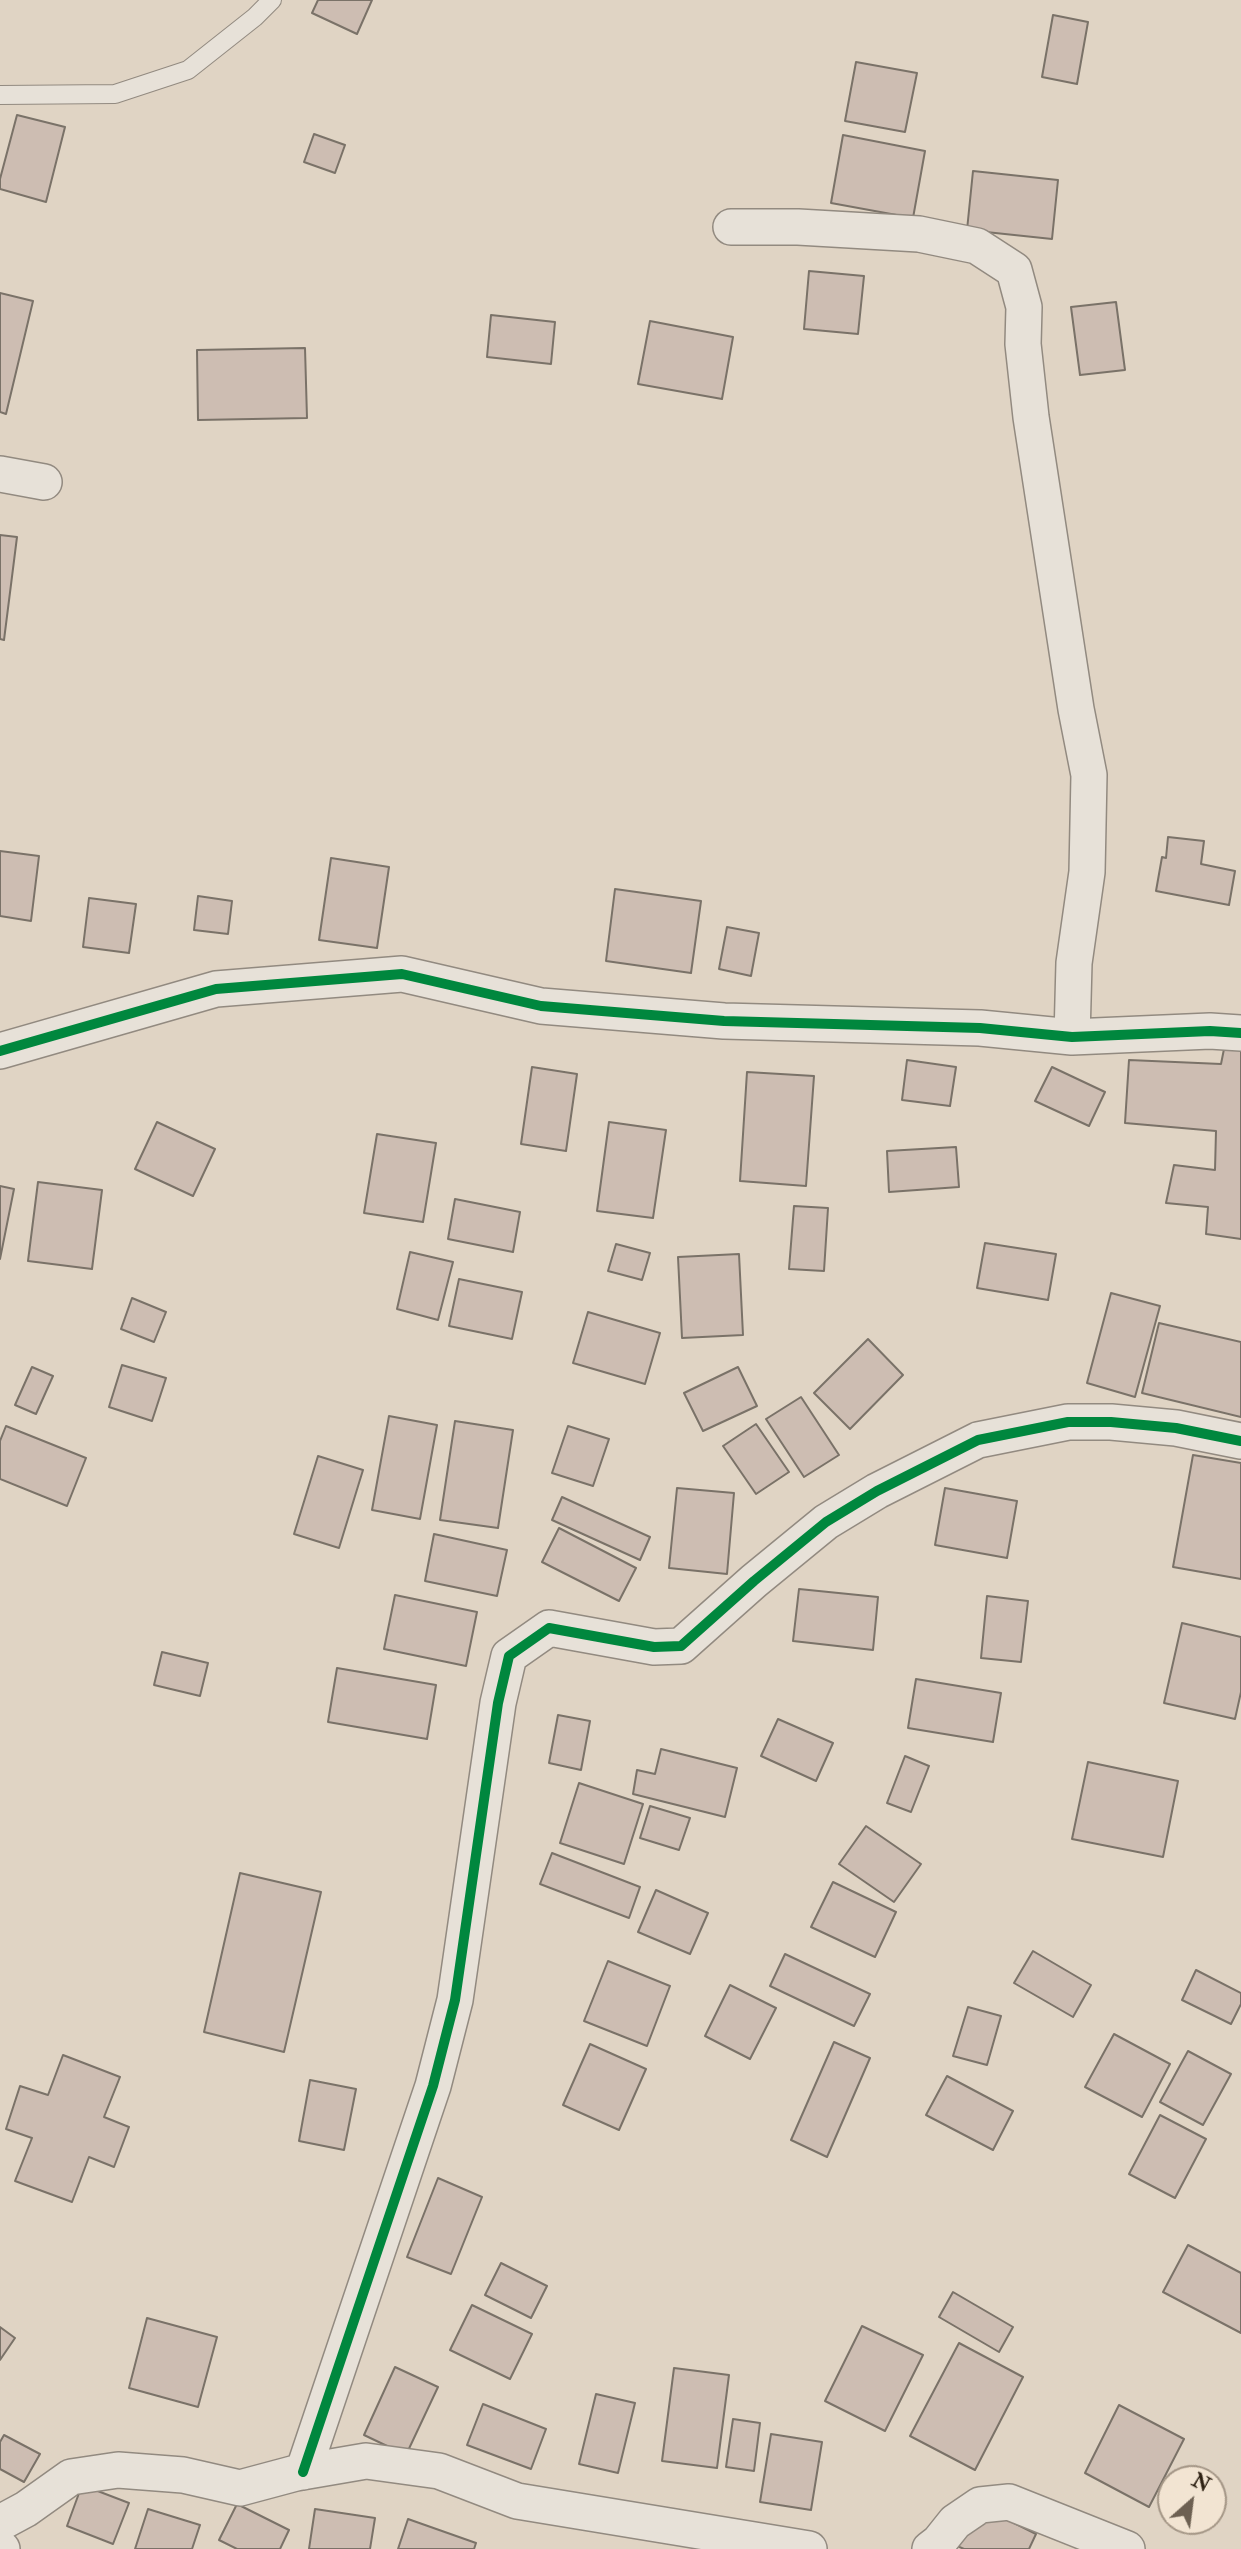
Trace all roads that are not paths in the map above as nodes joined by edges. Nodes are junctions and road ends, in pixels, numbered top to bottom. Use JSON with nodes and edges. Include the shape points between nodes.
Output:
{"nodes":[{"id":1,"x":272,"y":0,"type":"edge"},
{"id":2,"x":0,"y":95,"type":"edge"},
{"id":3,"x":731,"y":227,"type":"dead end"},
{"id":4,"x":0,"y":474,"type":"edge"},
{"id":5,"x":44,"y":482,"type":"dead end"},
{"id":6,"x":1241,"y":1033,"type":"edge"},
{"id":7,"x":1072,"y":1037,"type":"junction"},
{"id":8,"x":0,"y":1051,"type":"edge"},
{"id":9,"x":1241,"y":1441,"type":"edge"},
{"id":10,"x":303,"y":2472,"type":"junction"},
{"id":11,"x":0,"y":2523,"type":"edge"},
{"id":12,"x":809,"y":2549,"type":"edge"},
{"id":13,"x":930,"y":2549,"type":"edge"},
{"id":14,"x":1127,"y":2549,"type":"edge"}],
"edges":[{"from":1,"to":2,"type":"lane","via":[[188,70],[115,94]]},
{"from":3,"to":7,"type":"street","via":[[919,234],[977,246],[1014,270],[1024,307],[1031,417],[1089,775],[1087,872],[1074,962]]},
{"from":4,"to":5,"type":"street"},
{"from":6,"to":7,"type":"street"},
{"from":7,"to":8,"type":"street","via":[[980,1028],[724,1021],[541,1006],[402,974],[216,989]]},
{"from":9,"to":10,"type":"street","via":[[1111,1422],[1068,1422],[978,1440],[877,1490],[827,1522],[681,1646],[654,1647],[549,1628],[509,1656],[498,1703],[455,2000],[433,2086]]},
{"from":10,"to":11,"type":"street","via":[[240,2488],[183,2475],[118,2470],[71,2477]]},
{"from":10,"to":12,"type":"street","via":[[366,2461],[439,2471],[517,2501]]},
{"from":13,"to":14,"type":"street","via":[[955,2522],[980,2505],[1009,2502]]}]}
